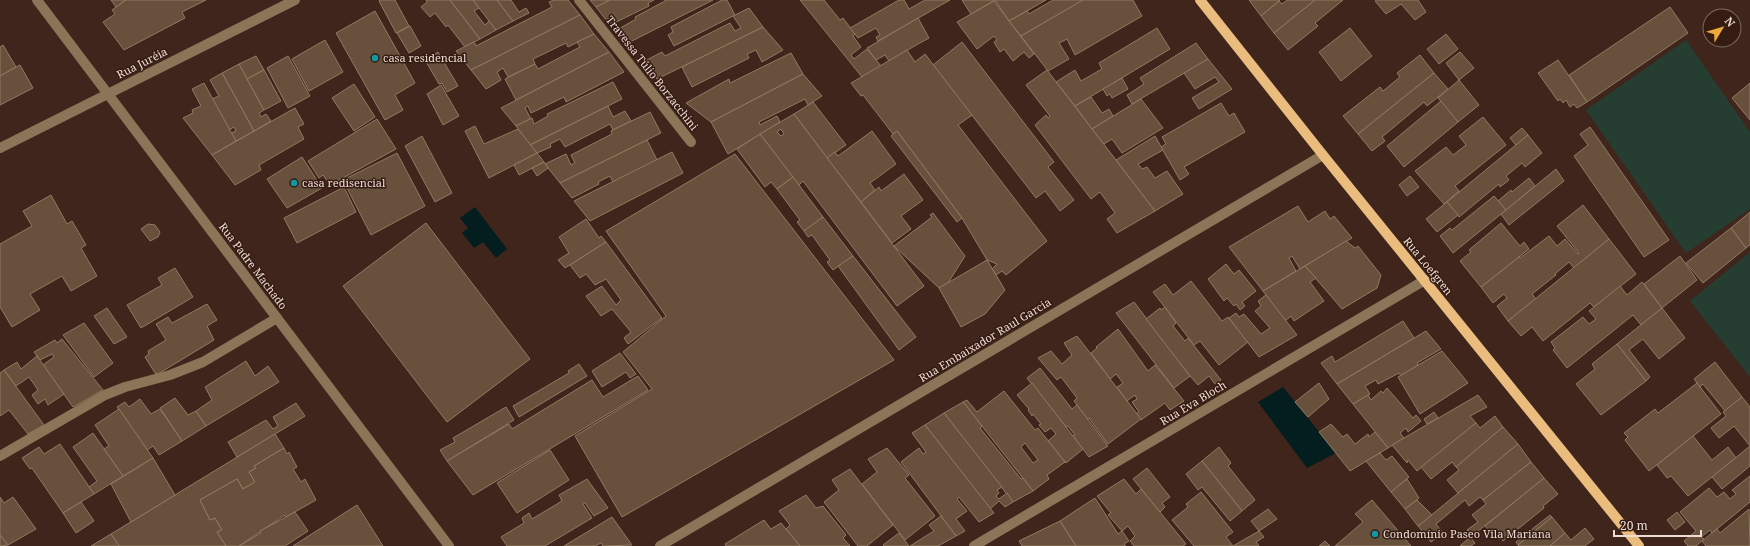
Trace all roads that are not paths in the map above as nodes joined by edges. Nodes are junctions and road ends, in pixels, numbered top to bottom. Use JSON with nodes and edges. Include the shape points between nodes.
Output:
{"nodes":[{"id":1,"x":37,"y":0,"type":"edge"},
{"id":2,"x":295,"y":0,"type":"edge"},
{"id":3,"x":579,"y":0,"type":"edge"},
{"id":4,"x":1200,"y":0,"type":"edge"},
{"id":5,"x":108,"y":94,"type":"junction"},
{"id":6,"x":691,"y":142,"type":"dead end"},
{"id":7,"x":0,"y":148,"type":"edge"},
{"id":8,"x":1322,"y":155,"type":"junction"},
{"id":9,"x":1425,"y":280,"type":"junction"},
{"id":10,"x":277,"y":318,"type":"junction"},
{"id":11,"x":0,"y":456,"type":"edge"},
{"id":12,"x":449,"y":546,"type":"edge"},
{"id":13,"x":660,"y":546,"type":"edge"},
{"id":14,"x":974,"y":546,"type":"edge"},
{"id":15,"x":1639,"y":546,"type":"edge"}],
"edges":[{"from":1,"to":5,"type":"street","name":"Rua Padre Machado"},
{"from":2,"to":5,"type":"street","name":"Rua Juréia"},
{"from":3,"to":6,"type":"street","name":"Travessa Túlio Borzacchini"},
{"from":4,"to":8,"type":"main road","name":"Rua Loefgren"},
{"from":5,"to":7,"type":"street","name":"Rua Juréia"},
{"from":5,"to":10,"type":"street","name":"Rua Padre Machado"},
{"from":8,"to":9,"type":"main road","name":"Rua Loefgren"},
{"from":8,"to":13,"type":"street","name":"Rua Embaixador Raul Garcia"},
{"from":9,"to":14,"type":"street","name":"Rua Eva Bloch"},
{"from":9,"to":15,"type":"main road","name":"Rua Loefgren"},
{"from":10,"to":11,"type":"street","via":[[203,362],[105,395]]},
{"from":10,"to":12,"type":"street","name":"Rua Padre Machado"}]}
